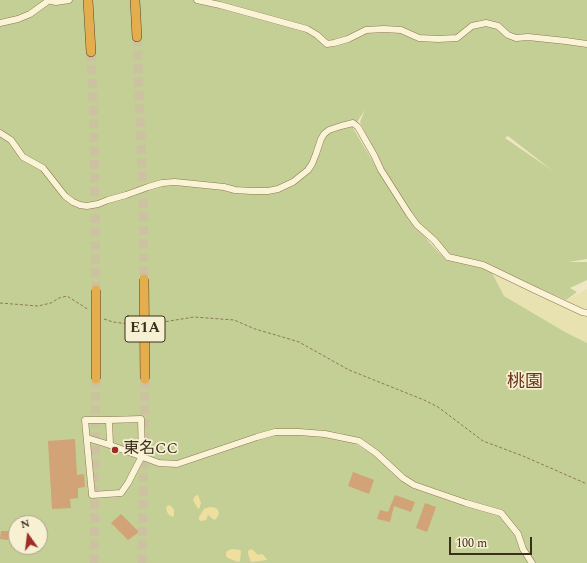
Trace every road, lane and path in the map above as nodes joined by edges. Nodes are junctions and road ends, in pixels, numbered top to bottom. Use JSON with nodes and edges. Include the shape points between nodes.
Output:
{"nodes":[{"id":1,"x":47,"y":0,"type":"edge"},
{"id":2,"x":69,"y":0,"type":"edge"},
{"id":3,"x":88,"y":0,"type":"edge"},
{"id":4,"x":135,"y":0,"type":"edge"},
{"id":5,"x":197,"y":0,"type":"edge"},
{"id":6,"x":0,"y":23,"type":"edge"},
{"id":7,"x":137,"y":37,"type":"tunnel mouth"},
{"id":8,"x":587,"y":44,"type":"edge"},
{"id":9,"x":91,"y":52,"type":"tunnel mouth"},
{"id":10,"x":0,"y":133,"type":"edge"},
{"id":11,"x":144,"y":279,"type":"tunnel mouth"},
{"id":12,"x":96,"y":290,"type":"tunnel mouth"},
{"id":13,"x":587,"y":313,"type":"edge"},
{"id":14,"x":205,"y":317,"type":"dead end"},
{"id":15,"x":96,"y":379,"type":"tunnel mouth"},
{"id":16,"x":145,"y":379,"type":"tunnel mouth"},
{"id":17,"x":108,"y":420,"type":"junction"},
{"id":18,"x":87,"y":438,"type":"junction"},
{"id":19,"x":110,"y":445,"type":"junction"},
{"id":20,"x":142,"y":456,"type":"junction"},
{"id":21,"x":587,"y":484,"type":"edge"},
{"id":22,"x":532,"y":563,"type":"edge"}],
"edges":[{"from":1,"to":2,"type":"street"},
{"from":1,"to":6,"type":"street","via":[[30,14]]},
{"from":3,"to":9,"type":"highway"},
{"from":4,"to":7,"type":"highway"},
{"from":5,"to":8,"type":"street","via":[[307,29],[327,44],[348,39],[366,30],[384,29],[401,30],[419,38],[457,38],[472,26],[486,23],[498,26],[516,38],[528,37]]},
{"from":10,"to":13,"type":"street","via":[[11,140],[22,157],[43,168],[65,196],[73,202],[87,206],[162,183],[175,182],[251,191],[278,190],[308,170],[324,134],[353,123],[358,127],[409,214],[448,257],[483,265]]},
{"from":11,"to":16,"type":"highway","number":"E1A","bridge":true},
{"from":12,"to":15,"type":"highway","bridge":true},
{"from":14,"to":21,"type":"path","via":[[234,320],[255,330],[299,342],[349,370],[438,407],[482,440]]},
{"from":17,"to":18,"type":"street","via":[[85,420]]},
{"from":17,"to":19,"type":"street"},
{"from":17,"to":20,"type":"street","via":[[141,419]]},
{"from":18,"to":19,"type":"street"},
{"from":18,"to":20,"type":"street","via":[[92,495],[121,493]]},
{"from":19,"to":20,"type":"street"},
{"from":20,"to":22,"type":"street","via":[[159,463],[176,464],[275,432],[325,434],[359,441],[414,486],[501,513],[518,534]]}]}
